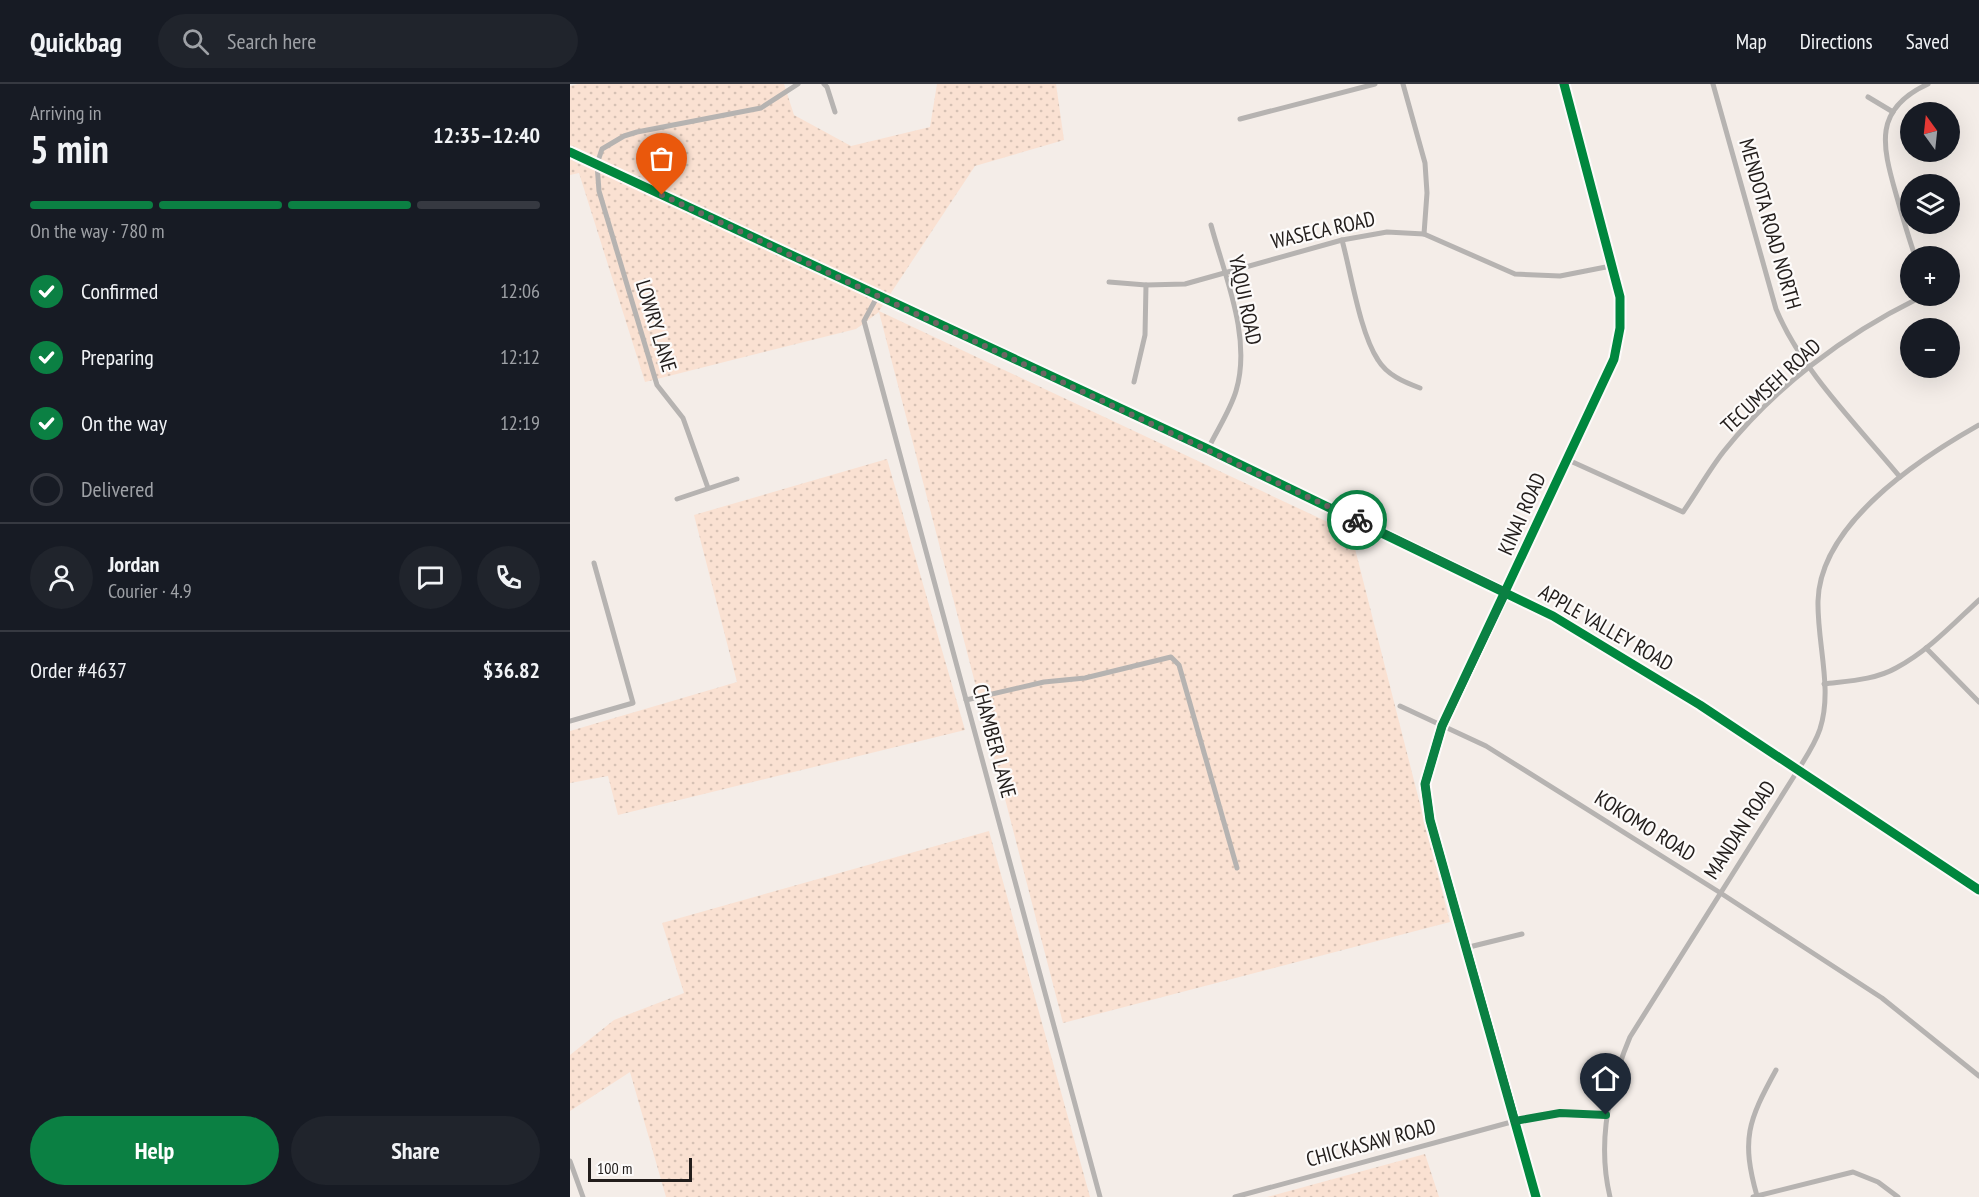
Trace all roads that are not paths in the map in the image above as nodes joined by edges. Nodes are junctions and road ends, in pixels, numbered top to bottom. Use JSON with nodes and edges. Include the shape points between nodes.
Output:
{"nodes":[{"id":1,"x":798,"y":84,"type":"edge"},
{"id":2,"x":824,"y":84,"type":"edge"},
{"id":3,"x":1375,"y":84,"type":"edge"},
{"id":4,"x":1403,"y":84,"type":"edge"},
{"id":5,"x":1564,"y":84,"type":"edge"},
{"id":6,"x":1713,"y":84,"type":"edge"},
{"id":7,"x":1928,"y":84,"type":"edge"},
{"id":8,"x":1868,"y":97,"type":"dead end"},
{"id":9,"x":835,"y":112,"type":"dead end"},
{"id":10,"x":1893,"y":112,"type":"junction"},
{"id":11,"x":1240,"y":119,"type":"dead end"},
{"id":12,"x":570,"y":152,"type":"edge"},
{"id":13,"x":597,"y":164,"type":"junction"},
{"id":14,"x":1212,"y":225,"type":"dead end"},
{"id":15,"x":1424,"y":234,"type":"junction"},
{"id":16,"x":1342,"y":240,"type":"junction"},
{"id":17,"x":1912,"y":246,"type":"edge"},
{"id":18,"x":1611,"y":266,"type":"junction"},
{"id":19,"x":1224,"y":272,"type":"junction"},
{"id":20,"x":1109,"y":282,"type":"dead end"},
{"id":21,"x":1146,"y":285,"type":"junction"},
{"id":22,"x":877,"y":297,"type":"junction"},
{"id":23,"x":1903,"y":306,"type":"edge"},
{"id":24,"x":1809,"y":367,"type":"junction"},
{"id":25,"x":1134,"y":382,"type":"dead end"},
{"id":26,"x":1420,"y":388,"type":"dead end"},
{"id":27,"x":1979,"y":425,"type":"edge"},
{"id":28,"x":1209,"y":449,"type":"junction"},
{"id":29,"x":1566,"y":459,"type":"junction"},
{"id":30,"x":1900,"y":477,"type":"junction"},
{"id":31,"x":736,"y":479,"type":"dead end"},
{"id":32,"x":708,"y":488,"type":"junction"},
{"id":33,"x":677,"y":498,"type":"dead end"},
{"id":34,"x":594,"y":562,"type":"dead end"},
{"id":35,"x":1506,"y":592,"type":"junction"},
{"id":36,"x":1979,"y":600,"type":"edge"},
{"id":37,"x":1926,"y":648,"type":"junction"},
{"id":38,"x":1824,"y":684,"type":"junction"},
{"id":39,"x":966,"y":700,"type":"junction"},
{"id":40,"x":1979,"y":702,"type":"edge"},
{"id":41,"x":1400,"y":706,"type":"dead end"},
{"id":42,"x":570,"y":721,"type":"edge"},
{"id":43,"x":1442,"y":726,"type":"junction"},
{"id":44,"x":1798,"y":770,"type":"junction"},
{"id":45,"x":1237,"y":868,"type":"dead end"},
{"id":46,"x":1979,"y":890,"type":"edge"},
{"id":47,"x":1719,"y":892,"type":"junction"},
{"id":48,"x":1522,"y":934,"type":"dead end"},
{"id":49,"x":1465,"y":948,"type":"junction"},
{"id":50,"x":1776,"y":1070,"type":"dead end"},
{"id":51,"x":1979,"y":1076,"type":"edge"},
{"id":52,"x":1606,"y":1115,"type":"junction"},
{"id":53,"x":1515,"y":1121,"type":"junction"},
{"id":54,"x":570,"y":1161,"type":"edge"},
{"id":55,"x":1755,"y":1196,"type":"edge"},
{"id":56,"x":583,"y":1197,"type":"edge"},
{"id":57,"x":1100,"y":1197,"type":"edge"},
{"id":58,"x":1235,"y":1197,"type":"edge"},
{"id":59,"x":1536,"y":1197,"type":"edge"},
{"id":60,"x":1610,"y":1197,"type":"edge"},
{"id":61,"x":1898,"y":1197,"type":"edge"}],
"edges":[{"from":1,"to":13,"type":"street","via":[[761,108],[624,136],[602,148]]},
{"from":2,"to":9,"type":"street"},
{"from":3,"to":11,"type":"street"},
{"from":4,"to":15,"type":"street","via":[[1425,163]]},
{"from":5,"to":18,"type":"street","name":"KINAI ROAD"},
{"from":6,"to":24,"type":"street","name":"MENDOTA ROAD NORTH","via":[[1776,309],[1785,331]]},
{"from":7,"to":10,"type":"street","via":[[1911,92]]},
{"from":8,"to":10,"type":"street"},
{"from":10,"to":17,"type":"street","via":[[1886,128],[1885,153]]},
{"from":12,"to":13,"type":"main road","name":"APPLE VALLEY ROAD"},
{"from":13,"to":22,"type":"main road","name":"APPLE VALLEY ROAD"},
{"from":13,"to":32,"type":"street","name":"LOWRY LANE","via":[[599,191],[650,365],[657,385],[683,418]]},
{"from":14,"to":19,"type":"street","name":"YAQUI ROAD"},
{"from":15,"to":16,"type":"street","name":"WASECA ROAD","via":[[1387,232]]},
{"from":15,"to":18,"type":"street","name":"WASECA ROAD","via":[[1515,274],[1560,276]]},
{"from":16,"to":19,"type":"street","name":"WASECA ROAD"},
{"from":16,"to":26,"type":"street","via":[[1368,338],[1378,361],[1395,377]]},
{"from":18,"to":29,"type":"street","name":"KINAI ROAD","via":[[1620,297],[1614,359]]},
{"from":19,"to":21,"type":"street","name":"WASECA ROAD","via":[[1185,284]]},
{"from":19,"to":28,"type":"street","name":"YAQUI ROAD","via":[[1242,356],[1236,391]]},
{"from":20,"to":21,"type":"street","name":"WASECA ROAD"},
{"from":21,"to":25,"type":"street","via":[[1145,335]]},
{"from":22,"to":28,"type":"main road","name":"APPLE VALLEY ROAD"},
{"from":22,"to":39,"type":"street","name":"CHAMBER LANE","via":[[864,321]]},
{"from":23,"to":24,"type":"street","name":"TECUMSEH ROAD"},
{"from":24,"to":29,"type":"street","name":"TECUMSEH ROAD","via":[[1725,451],[1683,512]]},
{"from":24,"to":30,"type":"street","name":"MENDOTA ROAD NORTH"},
{"from":27,"to":30,"type":"street","name":"MANDAN ROAD"},
{"from":28,"to":35,"type":"main road","name":"APPLE VALLEY ROAD"},
{"from":29,"to":35,"type":"street","name":"KINAI ROAD"},
{"from":30,"to":38,"type":"street","name":"MANDAN ROAD","via":[[1842,534],[1826,563],[1818,599]]},
{"from":31,"to":32,"type":"street"},
{"from":32,"to":33,"type":"street"},
{"from":34,"to":42,"type":"street","via":[[633,703]]},
{"from":35,"to":43,"type":"street","name":"KINAI ROAD"},
{"from":35,"to":44,"type":"main road","name":"APPLE VALLEY ROAD","via":[[1599,642]]},
{"from":36,"to":37,"type":"street"},
{"from":37,"to":38,"type":"street","via":[[1895,669]]},
{"from":37,"to":40,"type":"street"},
{"from":38,"to":44,"type":"street","name":"MANDAN ROAD","via":[[1820,730]]},
{"from":39,"to":45,"type":"street","via":[[1171,657],[1179,665]]},
{"from":39,"to":57,"type":"street","name":"CHAMBER LANE"},
{"from":41,"to":43,"type":"street","name":"KOKOMO ROAD"},
{"from":43,"to":47,"type":"street","name":"KOKOMO ROAD","via":[[1486,746]]},
{"from":43,"to":49,"type":"street","name":"KINAI ROAD","via":[[1425,784],[1430,820]]},
{"from":44,"to":46,"type":"main road","name":"APPLE VALLEY ROAD"},
{"from":44,"to":47,"type":"street","name":"MANDAN ROAD"},
{"from":47,"to":51,"type":"street","name":"KOKOMO ROAD","via":[[1882,998]]},
{"from":47,"to":52,"type":"street","name":"MANDAN ROAD","via":[[1630,1037]]},
{"from":48,"to":49,"type":"street"},
{"from":49,"to":53,"type":"street","name":"KINAI ROAD"},
{"from":50,"to":55,"type":"street","via":[[1754,1109],[1747,1139]]},
{"from":52,"to":53,"type":"street","via":[[1560,1113]]},
{"from":52,"to":60,"type":"street","name":"MANDAN ROAD"},
{"from":53,"to":58,"type":"street","name":"CHICKASAW ROAD"},
{"from":53,"to":59,"type":"street","name":"KINAI ROAD"},
{"from":54,"to":56,"type":"street"},
{"from":55,"to":61,"type":"street","via":[[1853,1172],[1878,1182]]}]}
